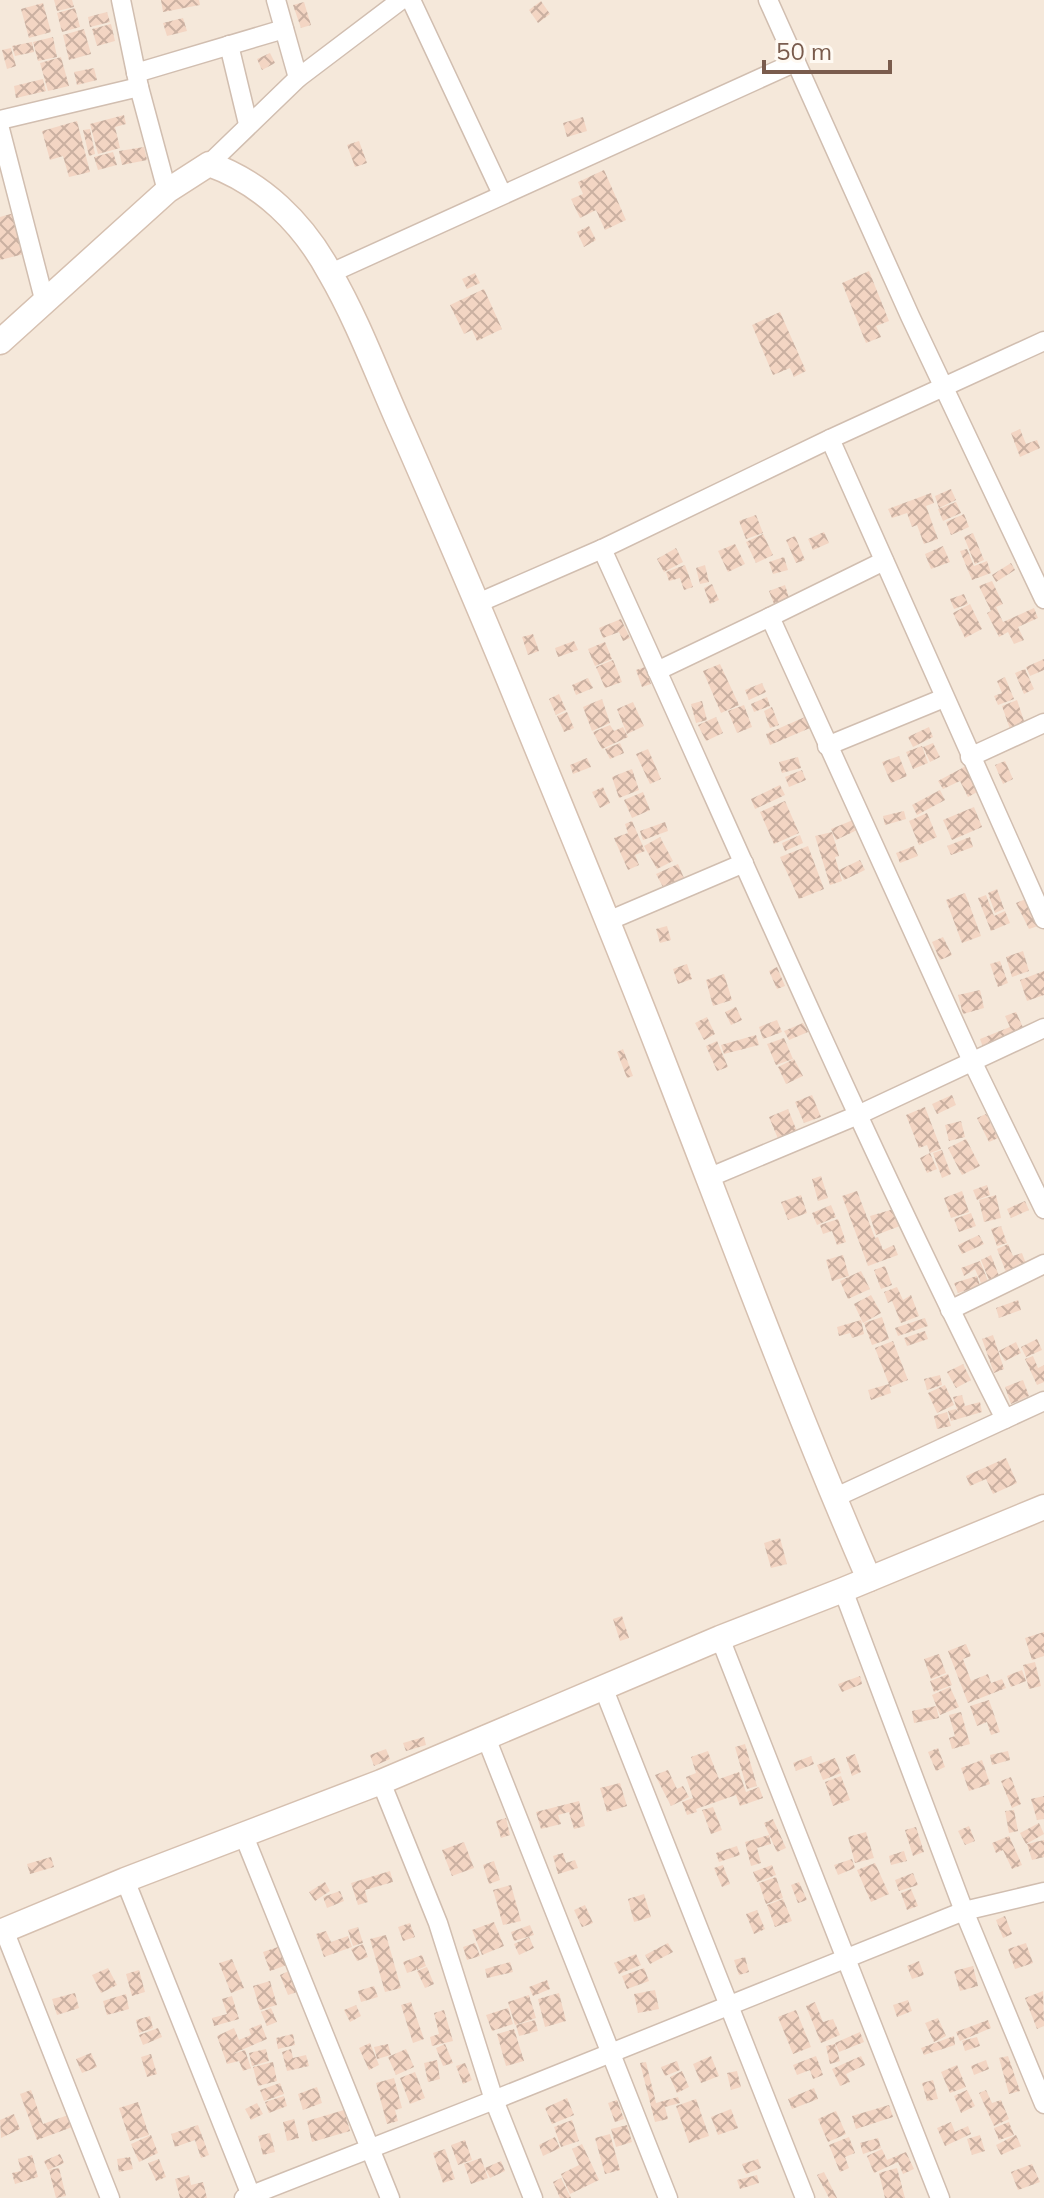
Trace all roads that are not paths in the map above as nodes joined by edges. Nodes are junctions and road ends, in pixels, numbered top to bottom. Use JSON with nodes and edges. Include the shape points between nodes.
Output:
{"nodes":[{"id":1,"x":121,"y":0,"type":"edge"},
{"id":2,"x":276,"y":0,"type":"edge"},
{"id":3,"x":401,"y":0,"type":"edge"},
{"id":4,"x":411,"y":0,"type":"edge"},
{"id":5,"x":768,"y":0,"type":"edge"},
{"id":6,"x":284,"y":29,"type":"junction"},
{"id":7,"x":229,"y":45,"type":"junction"},
{"id":8,"x":796,"y":62,"type":"junction"},
{"id":9,"x":298,"y":78,"type":"junction"},
{"id":10,"x":137,"y":80,"type":"junction"},
{"id":11,"x":0,"y":120,"type":"edge"},
{"id":12,"x":248,"y":124,"type":"junction"},
{"id":13,"x":0,"y":129,"type":"edge"},
{"id":14,"x":209,"y":164,"type":"junction"},
{"id":15,"x":4,"y":166,"type":"edge"},
{"id":16,"x":167,"y":191,"type":"junction"},
{"id":17,"x":502,"y":194,"type":"junction"},
{"id":18,"x":331,"y":273,"type":"junction"},
{"id":19,"x":44,"y":299,"type":"junction"},
{"id":20,"x":1044,"y":341,"type":"edge"},
{"id":21,"x":0,"y":342,"type":"edge"},
{"id":22,"x":944,"y":389,"type":"junction"},
{"id":23,"x":830,"y":439,"type":"junction"},
{"id":24,"x":602,"y":549,"type":"junction"},
{"id":25,"x":884,"y":561,"type":"junction"},
{"id":26,"x":1044,"y":599,"type":"edge"},
{"id":27,"x":478,"y":603,"type":"junction"},
{"id":28,"x":770,"y":617,"type":"junction"},
{"id":29,"x":657,"y":671,"type":"junction"},
{"id":30,"x":944,"y":698,"type":"junction"},
{"id":31,"x":1044,"y":723,"type":"edge"},
{"id":32,"x":827,"y":746,"type":"junction"},
{"id":33,"x":970,"y":757,"type":"junction"},
{"id":34,"x":744,"y":863,"type":"junction"},
{"id":35,"x":1044,"y":919,"type":"edge"},
{"id":36,"x":608,"y":921,"type":"junction"},
{"id":37,"x":1044,"y":1028,"type":"edge"},
{"id":38,"x":972,"y":1061,"type":"junction"},
{"id":39,"x":858,"y":1115,"type":"junction"},
{"id":40,"x":708,"y":1178,"type":"junction"},
{"id":41,"x":1044,"y":1209,"type":"edge"},
{"id":42,"x":1044,"y":1264,"type":"edge"},
{"id":43,"x":950,"y":1310,"type":"junction"},
{"id":44,"x":1044,"y":1401,"type":"edge"},
{"id":45,"x":1005,"y":1419,"type":"junction"},
{"id":46,"x":834,"y":1498,"type":"junction"},
{"id":47,"x":1044,"y":1507,"type":"edge"},
{"id":48,"x":869,"y":1579,"type":"junction"},
{"id":49,"x":843,"y":1590,"type":"junction"},
{"id":50,"x":720,"y":1638,"type":"junction"},
{"id":51,"x":603,"y":1687,"type":"junction"},
{"id":52,"x":485,"y":1735,"type":"junction"},
{"id":53,"x":381,"y":1782,"type":"junction"},
{"id":54,"x":244,"y":1836,"type":"junction"},
{"id":55,"x":125,"y":1880,"type":"junction"},
{"id":56,"x":1044,"y":1892,"type":"edge"},
{"id":57,"x":964,"y":1911,"type":"junction"},
{"id":58,"x":2,"y":1931,"type":"edge"},
{"id":59,"x":845,"y":1957,"type":"junction"},
{"id":60,"x":730,"y":2005,"type":"junction"},
{"id":61,"x":611,"y":2053,"type":"junction"},
{"id":62,"x":494,"y":2100,"type":"junction"},
{"id":63,"x":1044,"y":2104,"type":"edge"},
{"id":64,"x":370,"y":2148,"type":"junction"},
{"id":65,"x":249,"y":2197,"type":"edge"},
{"id":66,"x":110,"y":2198,"type":"edge"},
{"id":67,"x":390,"y":2198,"type":"edge"},
{"id":68,"x":533,"y":2198,"type":"edge"},
{"id":69,"x":668,"y":2198,"type":"edge"},
{"id":70,"x":805,"y":2198,"type":"edge"},
{"id":71,"x":940,"y":2198,"type":"edge"}],
"edges":[{"from":1,"to":10,"type":"street"},
{"from":2,"to":6,"type":"street"},
{"from":3,"to":9,"type":"street"},
{"from":4,"to":17,"type":"street"},
{"from":5,"to":8,"type":"street"},
{"from":6,"to":7,"type":"street"},
{"from":6,"to":9,"type":"street"},
{"from":7,"to":10,"type":"street"},
{"from":7,"to":12,"type":"street"},
{"from":8,"to":17,"type":"street"},
{"from":8,"to":22,"type":"street"},
{"from":9,"to":12,"type":"street"},
{"from":10,"to":11,"type":"street"},
{"from":10,"to":16,"type":"street"},
{"from":12,"to":14,"type":"street"},
{"from":13,"to":15,"type":"street"},
{"from":14,"to":16,"type":"main road"},
{"from":14,"to":18,"type":"main road","via":[[264,193]]},
{"from":15,"to":19,"type":"street"},
{"from":16,"to":19,"type":"main road"},
{"from":17,"to":18,"type":"street"},
{"from":18,"to":27,"type":"main road"},
{"from":19,"to":21,"type":"main road"},
{"from":20,"to":22,"type":"street"},
{"from":22,"to":23,"type":"street"},
{"from":22,"to":26,"type":"street"},
{"from":23,"to":24,"type":"street"},
{"from":23,"to":25,"type":"street"},
{"from":24,"to":27,"type":"street"},
{"from":24,"to":29,"type":"street"},
{"from":25,"to":28,"type":"street"},
{"from":25,"to":30,"type":"street"},
{"from":27,"to":36,"type":"main road"},
{"from":28,"to":29,"type":"street"},
{"from":28,"to":32,"type":"street"},
{"from":29,"to":34,"type":"street"},
{"from":30,"to":32,"type":"street"},
{"from":30,"to":33,"type":"street"},
{"from":31,"to":33,"type":"street"},
{"from":32,"to":38,"type":"street"},
{"from":33,"to":35,"type":"street"},
{"from":34,"to":36,"type":"street"},
{"from":34,"to":39,"type":"street"},
{"from":36,"to":40,"type":"main road"},
{"from":37,"to":38,"type":"street"},
{"from":38,"to":39,"type":"street"},
{"from":38,"to":41,"type":"street"},
{"from":39,"to":40,"type":"street"},
{"from":39,"to":43,"type":"street"},
{"from":40,"to":46,"type":"main road"},
{"from":42,"to":43,"type":"street"},
{"from":43,"to":45,"type":"street"},
{"from":44,"to":45,"type":"street"},
{"from":45,"to":46,"type":"street"},
{"from":46,"to":48,"type":"main road"},
{"from":47,"to":48,"type":"main road"},
{"from":48,"to":49,"type":"main road"},
{"from":49,"to":50,"type":"main road"},
{"from":49,"to":57,"type":"street"},
{"from":50,"to":51,"type":"main road"},
{"from":50,"to":59,"type":"street"},
{"from":51,"to":52,"type":"main road"},
{"from":51,"to":60,"type":"street"},
{"from":52,"to":53,"type":"main road"},
{"from":52,"to":61,"type":"street"},
{"from":53,"to":54,"type":"main road"},
{"from":53,"to":62,"type":"street","via":[[438,1923]]},
{"from":54,"to":55,"type":"main road"},
{"from":54,"to":64,"type":"street"},
{"from":55,"to":58,"type":"main road"},
{"from":55,"to":65,"type":"street"},
{"from":56,"to":57,"type":"street"},
{"from":57,"to":59,"type":"street"},
{"from":57,"to":63,"type":"street"},
{"from":58,"to":66,"type":"street"},
{"from":59,"to":60,"type":"street"},
{"from":59,"to":71,"type":"street"},
{"from":60,"to":61,"type":"street"},
{"from":60,"to":70,"type":"street"},
{"from":61,"to":62,"type":"street"},
{"from":61,"to":69,"type":"street"},
{"from":62,"to":64,"type":"street"},
{"from":62,"to":68,"type":"street"},
{"from":64,"to":65,"type":"street"},
{"from":64,"to":67,"type":"street"}]}
